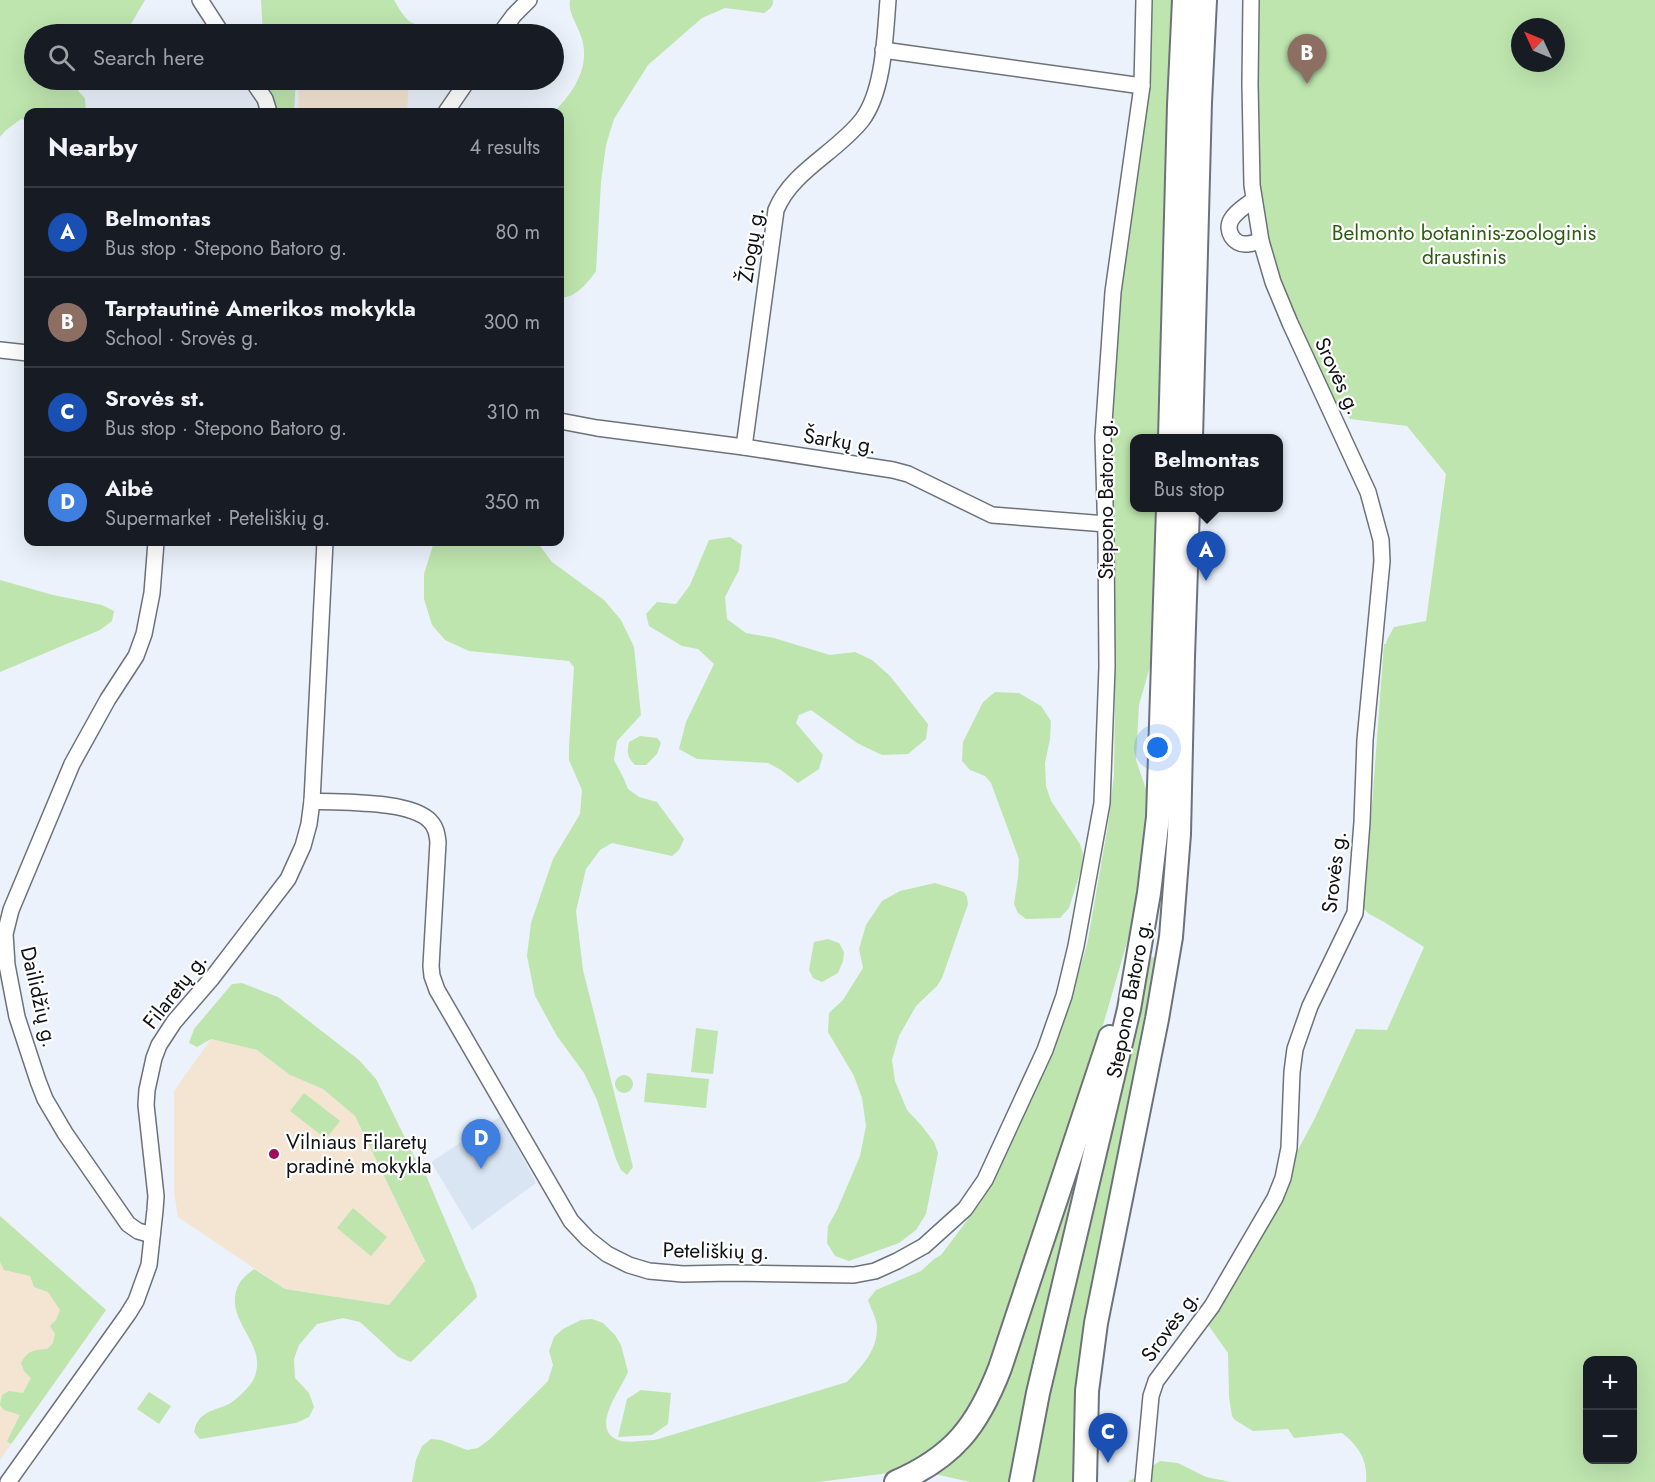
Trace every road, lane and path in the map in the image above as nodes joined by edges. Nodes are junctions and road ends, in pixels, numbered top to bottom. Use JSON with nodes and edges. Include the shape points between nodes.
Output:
{"nodes":[{"id":1,"x":200,"y":0,"type":"edge"},
{"id":2,"x":529,"y":0,"type":"edge"},
{"id":3,"x":888,"y":0,"type":"edge"},
{"id":4,"x":1144,"y":0,"type":"edge"},
{"id":5,"x":1184,"y":0,"type":"edge"},
{"id":6,"x":1205,"y":0,"type":"edge"},
{"id":7,"x":1251,"y":0,"type":"edge"},
{"id":8,"x":216,"y":24,"type":"edge"},
{"id":9,"x":507,"y":24,"type":"edge"},
{"id":10,"x":883,"y":50,"type":"junction"},
{"id":11,"x":1142,"y":86,"type":"junction"},
{"id":12,"x":259,"y":90,"type":"edge"},
{"id":13,"x":461,"y":90,"type":"edge"},
{"id":14,"x":268,"y":108,"type":"edge"},
{"id":15,"x":449,"y":108,"type":"edge"},
{"id":16,"x":1253,"y":200,"type":"junction"},
{"id":17,"x":1261,"y":241,"type":"junction"},
{"id":18,"x":0,"y":350,"type":"edge"},
{"id":19,"x":24,"y":353,"type":"edge"},
{"id":20,"x":564,"y":422,"type":"edge"},
{"id":21,"x":1170,"y":434,"type":"edge"},
{"id":22,"x":1191,"y":434,"type":"edge"},
{"id":23,"x":744,"y":447,"type":"junction"},
{"id":24,"x":1168,"y":512,"type":"edge"},
{"id":25,"x":1188,"y":512,"type":"edge"},
{"id":26,"x":1106,"y":524,"type":"junction"},
{"id":27,"x":156,"y":546,"type":"edge"},
{"id":28,"x":325,"y":546,"type":"edge"},
{"id":29,"x":312,"y":801,"type":"junction"},
{"id":30,"x":1141,"y":942,"type":"junction"},
{"id":31,"x":1064,"y":996,"type":"joint"},
{"id":32,"x":152,"y":1235,"type":"junction"},
{"id":33,"x":8,"y":1482,"type":"edge"},
{"id":34,"x":896,"y":1482,"type":"edge"},
{"id":35,"x":1021,"y":1482,"type":"edge"},
{"id":36,"x":1084,"y":1482,"type":"edge"},
{"id":37,"x":1143,"y":1482,"type":"edge"}],
"edges":[{"from":1,"to":8,"type":"street"},
{"from":2,"to":9,"type":"street"},
{"from":3,"to":10,"type":"street","name":"Žiogų g."},
{"from":4,"to":11,"type":"street","name":"Stepono Batoro g."},
{"from":5,"to":21,"type":"main road"},
{"from":6,"to":22,"type":"main road"},
{"from":7,"to":16,"type":"street","name":"Srovės g."},
{"from":10,"to":11,"type":"street"},
{"from":10,"to":23,"type":"street","name":"Žiogų g.","via":[[876,93],[861,121],[788,189],[776,210]]},
{"from":11,"to":26,"type":"street","name":"Stepono Batoro g.","via":[[1113,292],[1103,436]]},
{"from":12,"to":14,"type":"street"},
{"from":13,"to":15,"type":"street"},
{"from":16,"to":17,"type":"street","name":"Srovės g."},
{"from":16,"to":17,"type":"street","via":[[1235,214],[1228,226],[1238,243]]},
{"from":17,"to":37,"type":"street","name":"Srovės g.","via":[[1290,323],[1368,492],[1381,540],[1355,913],[1310,1006],[1295,1049],[1289,1148],[1283,1178],[1212,1306],[1156,1381],[1151,1396]]},
{"from":18,"to":19,"type":"street"},
{"from":20,"to":23,"type":"street","name":"Šarkų g."},
{"from":23,"to":26,"type":"street","name":"Šarkų g.","via":[[894,470],[992,515]]},
{"from":24,"to":30,"type":"main road","name":"Stepono Batoro g.","via":[[1158,818]]},
{"from":25,"to":36,"type":"main road","name":"Stepono Batoro g.","via":[[1179,834],[1171,937],[1096,1323],[1087,1391]]},
{"from":26,"to":31,"type":"street","name":"Stepono Batoro g.","via":[[1107,667],[1102,803]]},
{"from":27,"to":32,"type":"street","name":"Dailidžių g.","via":[[152,593],[136,656],[72,764],[11,910],[5,934],[17,1017],[45,1099],[128,1224]]},
{"from":28,"to":29,"type":"street","name":"Filaretų g."},
{"from":29,"to":31,"type":"street","name":"Peteliškių g.","via":[[390,806],[411,810],[431,822],[438,842],[431,966],[437,990],[571,1221],[607,1254],[649,1271],[854,1275],[875,1271],[924,1246],[965,1209],[985,1180],[1045,1050]]},
{"from":29,"to":32,"type":"street","name":"Filaretų g.","via":[[303,846],[288,879],[174,1022],[154,1058],[146,1105],[156,1196]]},
{"from":30,"to":34,"type":"main road","via":[[990,1395],[968,1431],[950,1450]]},
{"from":30,"to":35,"type":"main road","name":"Stepono Batoro g.","via":[[1127,1020],[1038,1393]]},
{"from":32,"to":33,"type":"street","name":"Filaretų g.","via":[[144,1282],[128,1314]]}]}
